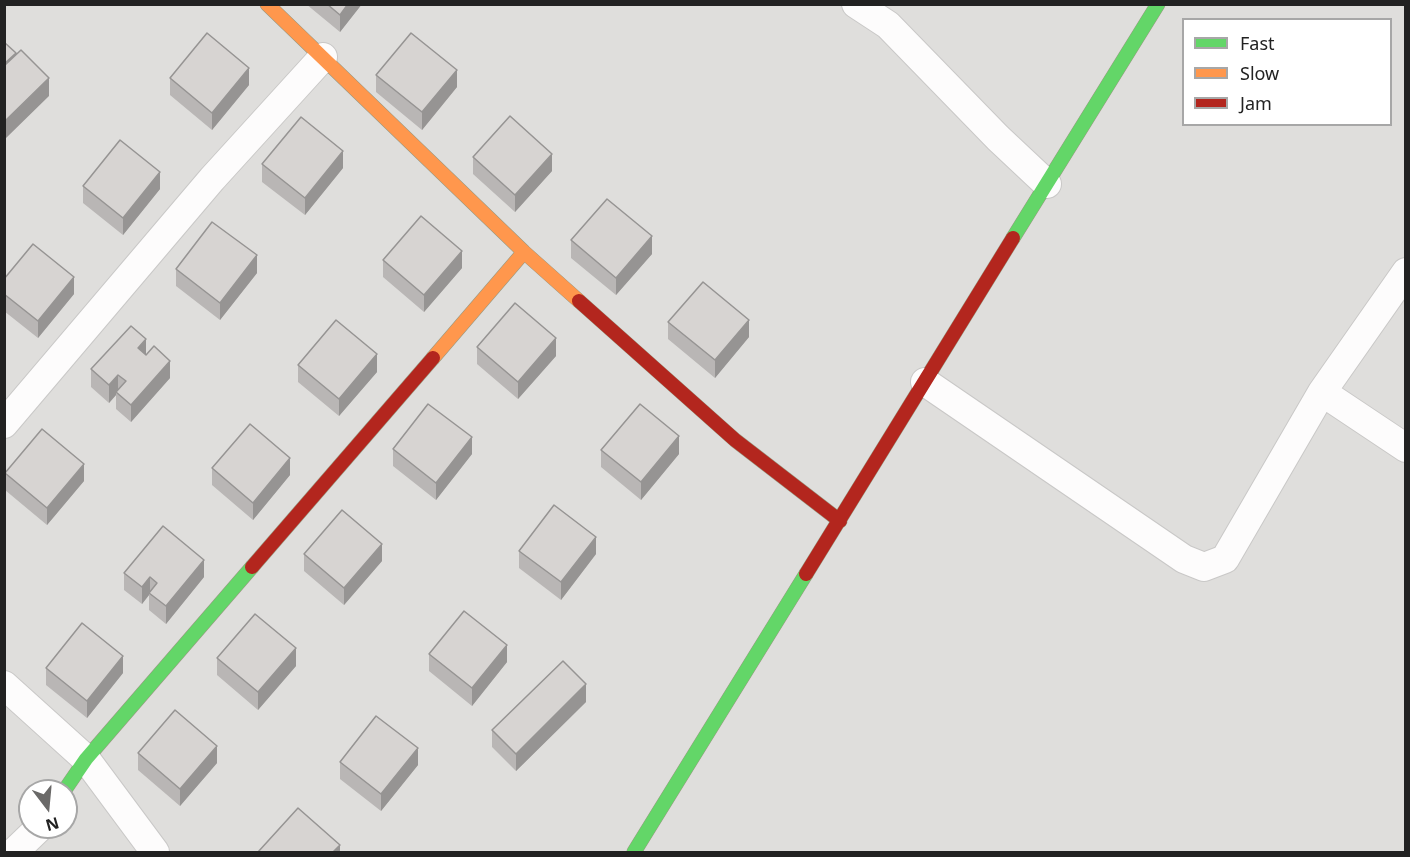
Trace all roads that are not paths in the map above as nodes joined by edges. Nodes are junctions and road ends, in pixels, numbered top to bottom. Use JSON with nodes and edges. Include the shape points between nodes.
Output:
{"nodes":[{"id":1,"x":267,"y":4,"type":"edge"},
{"id":2,"x":856,"y":4,"type":"edge"},
{"id":3,"x":1158,"y":4,"type":"edge"},
{"id":4,"x":323,"y":57,"type":"junction"},
{"id":5,"x":1047,"y":184,"type":"junction"},
{"id":6,"x":524,"y":252,"type":"junction"},
{"id":7,"x":1406,"y":272,"type":"edge"},
{"id":8,"x":925,"y":382,"type":"junction"},
{"id":9,"x":1322,"y":392,"type":"junction"},
{"id":10,"x":4,"y":424,"type":"edge"},
{"id":11,"x":1406,"y":448,"type":"edge"},
{"id":12,"x":840,"y":521,"type":"junction"},
{"id":13,"x":4,"y":685,"type":"edge"},
{"id":14,"x":86,"y":759,"type":"junction"},
{"id":15,"x":72,"y":779,"type":"edge"},
{"id":16,"x":28,"y":839,"type":"edge"},
{"id":17,"x":14,"y":852,"type":"edge"},
{"id":18,"x":155,"y":852,"type":"edge"},
{"id":19,"x":634,"y":852,"type":"edge"}],
"edges":[{"from":1,"to":4,"type":"main road"},
{"from":2,"to":5,"type":"street","via":[[888,25]]},
{"from":3,"to":5,"type":"main road"},
{"from":4,"to":6,"type":"main road"},
{"from":4,"to":10,"type":"street","via":[[212,179]]},
{"from":5,"to":8,"type":"main road"},
{"from":6,"to":12,"type":"main road","via":[[735,440]]},
{"from":6,"to":14,"type":"main road"},
{"from":7,"to":9,"type":"street"},
{"from":8,"to":9,"type":"street","via":[[1184,559],[1204,567],[1225,559]]},
{"from":8,"to":12,"type":"main road"},
{"from":9,"to":11,"type":"street"},
{"from":12,"to":19,"type":"main road"},
{"from":13,"to":14,"type":"street"},
{"from":14,"to":15,"type":"main road"},
{"from":14,"to":18,"type":"street"},
{"from":16,"to":17,"type":"street"}]}
